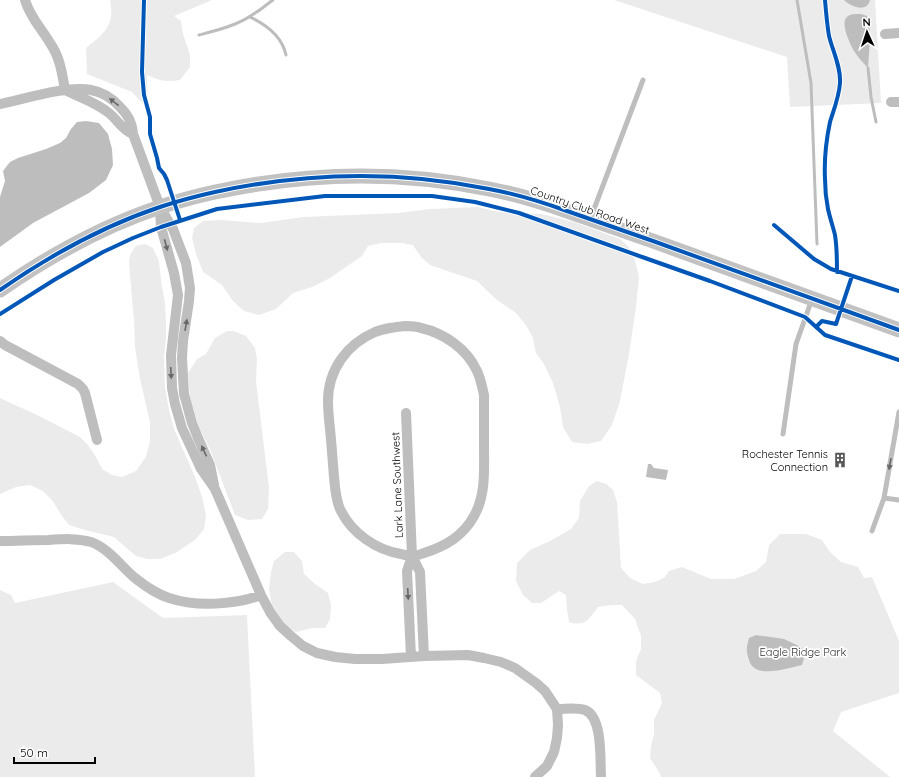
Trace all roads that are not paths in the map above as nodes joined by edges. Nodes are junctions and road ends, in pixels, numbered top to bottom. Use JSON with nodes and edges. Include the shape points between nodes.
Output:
{"nodes":[{"id":1,"x":25,"y":0,"type":"edge"},
{"id":2,"x":899,"y":33,"type":"edge"},
{"id":3,"x":885,"y":34,"type":"dead end"},
{"id":4,"x":643,"y":80,"type":"dead end"},
{"id":5,"x":66,"y":90,"type":"junction"},
{"id":6,"x":0,"y":104,"type":"edge"},
{"id":7,"x":160,"y":207,"type":"junction"},
{"id":8,"x":590,"y":219,"type":"junction"},
{"id":9,"x":0,"y":290,"type":"edge"},
{"id":10,"x":812,"y":298,"type":"junction"},
{"id":11,"x":899,"y":330,"type":"edge"},
{"id":12,"x":0,"y":341,"type":"edge"},
{"id":13,"x":899,"y":412,"type":"edge"},
{"id":14,"x":406,"y":413,"type":"dead end"},
{"id":15,"x":783,"y":434,"type":"dead end"},
{"id":16,"x":97,"y":440,"type":"dead end"},
{"id":17,"x":884,"y":498,"type":"junction"},
{"id":18,"x":899,"y":500,"type":"edge"},
{"id":19,"x":872,"y":531,"type":"dead end"},
{"id":20,"x":0,"y":541,"type":"edge"},
{"id":21,"x":412,"y":556,"type":"junction"},
{"id":22,"x":261,"y":595,"type":"junction"},
{"id":23,"x":424,"y":656,"type":"junction"},
{"id":24,"x":411,"y":657,"type":"junction"},
{"id":25,"x":557,"y":709,"type":"junction"},
{"id":26,"x":535,"y":777,"type":"edge"},
{"id":27,"x":601,"y":777,"type":"edge"}],
"edges":[{"from":1,"to":5,"type":"street","via":[[32,17],[56,53]]},
{"from":2,"to":3,"type":"street"},
{"from":4,"to":8,"type":"lane"},
{"from":5,"to":6,"type":"street"},
{"from":5,"to":7,"type":"street","via":[[102,108],[126,131],[133,134]]},
{"from":7,"to":8,"type":"main road","name":"Country Club Road West","via":[[198,196],[282,180],[369,175],[418,178],[492,189],[535,200]]},
{"from":7,"to":9,"type":"main road","name":"Country Club Road West","via":[[86,238],[38,264]]},
{"from":7,"to":22,"type":"street","via":[[161,226],[177,286],[171,355],[175,404],[182,428],[201,469],[215,489]]},
{"from":8,"to":10,"type":"main road","name":"Country Club Road West"},
{"from":10,"to":11,"type":"main road","name":"Country Club Road West"},
{"from":10,"to":15,"type":"lane","via":[[796,344]]},
{"from":12,"to":16,"type":"street","via":[[83,389]]},
{"from":13,"to":17,"type":"lane","one_way":true},
{"from":14,"to":21,"type":"street","name":"Lark Lane Southwest"},
{"from":17,"to":18,"type":"lane"},
{"from":17,"to":19,"type":"lane"},
{"from":20,"to":22,"type":"street","via":[[67,539],[92,542],[154,591],[186,602],[236,602]]},
{"from":21,"to":21,"type":"street","via":[[449,543],[468,525],[474,515],[484,479],[484,395],[477,371],[463,351],[437,333],[420,327],[405,326],[376,331],[348,350],[333,374],[328,401],[335,487],[341,511],[356,532],[366,540],[396,553]]},
{"from":21,"to":23,"type":"street","name":"Lark Lane Southwest","via":[[420,572]]},
{"from":21,"to":24,"type":"street","name":"Lark Lane Southwest","one_way":true,"via":[[407,571]]},
{"from":22,"to":24,"type":"street","via":[[280,626],[303,646],[317,653],[355,659]]},
{"from":23,"to":24,"type":"street"},
{"from":23,"to":25,"type":"street","via":[[468,655],[501,662],[515,668],[536,683]]},
{"from":25,"to":26,"type":"street","via":[[558,724],[554,752],[547,766]]},
{"from":25,"to":27,"type":"street","via":[[580,709],[593,717],[599,733]]}]}
